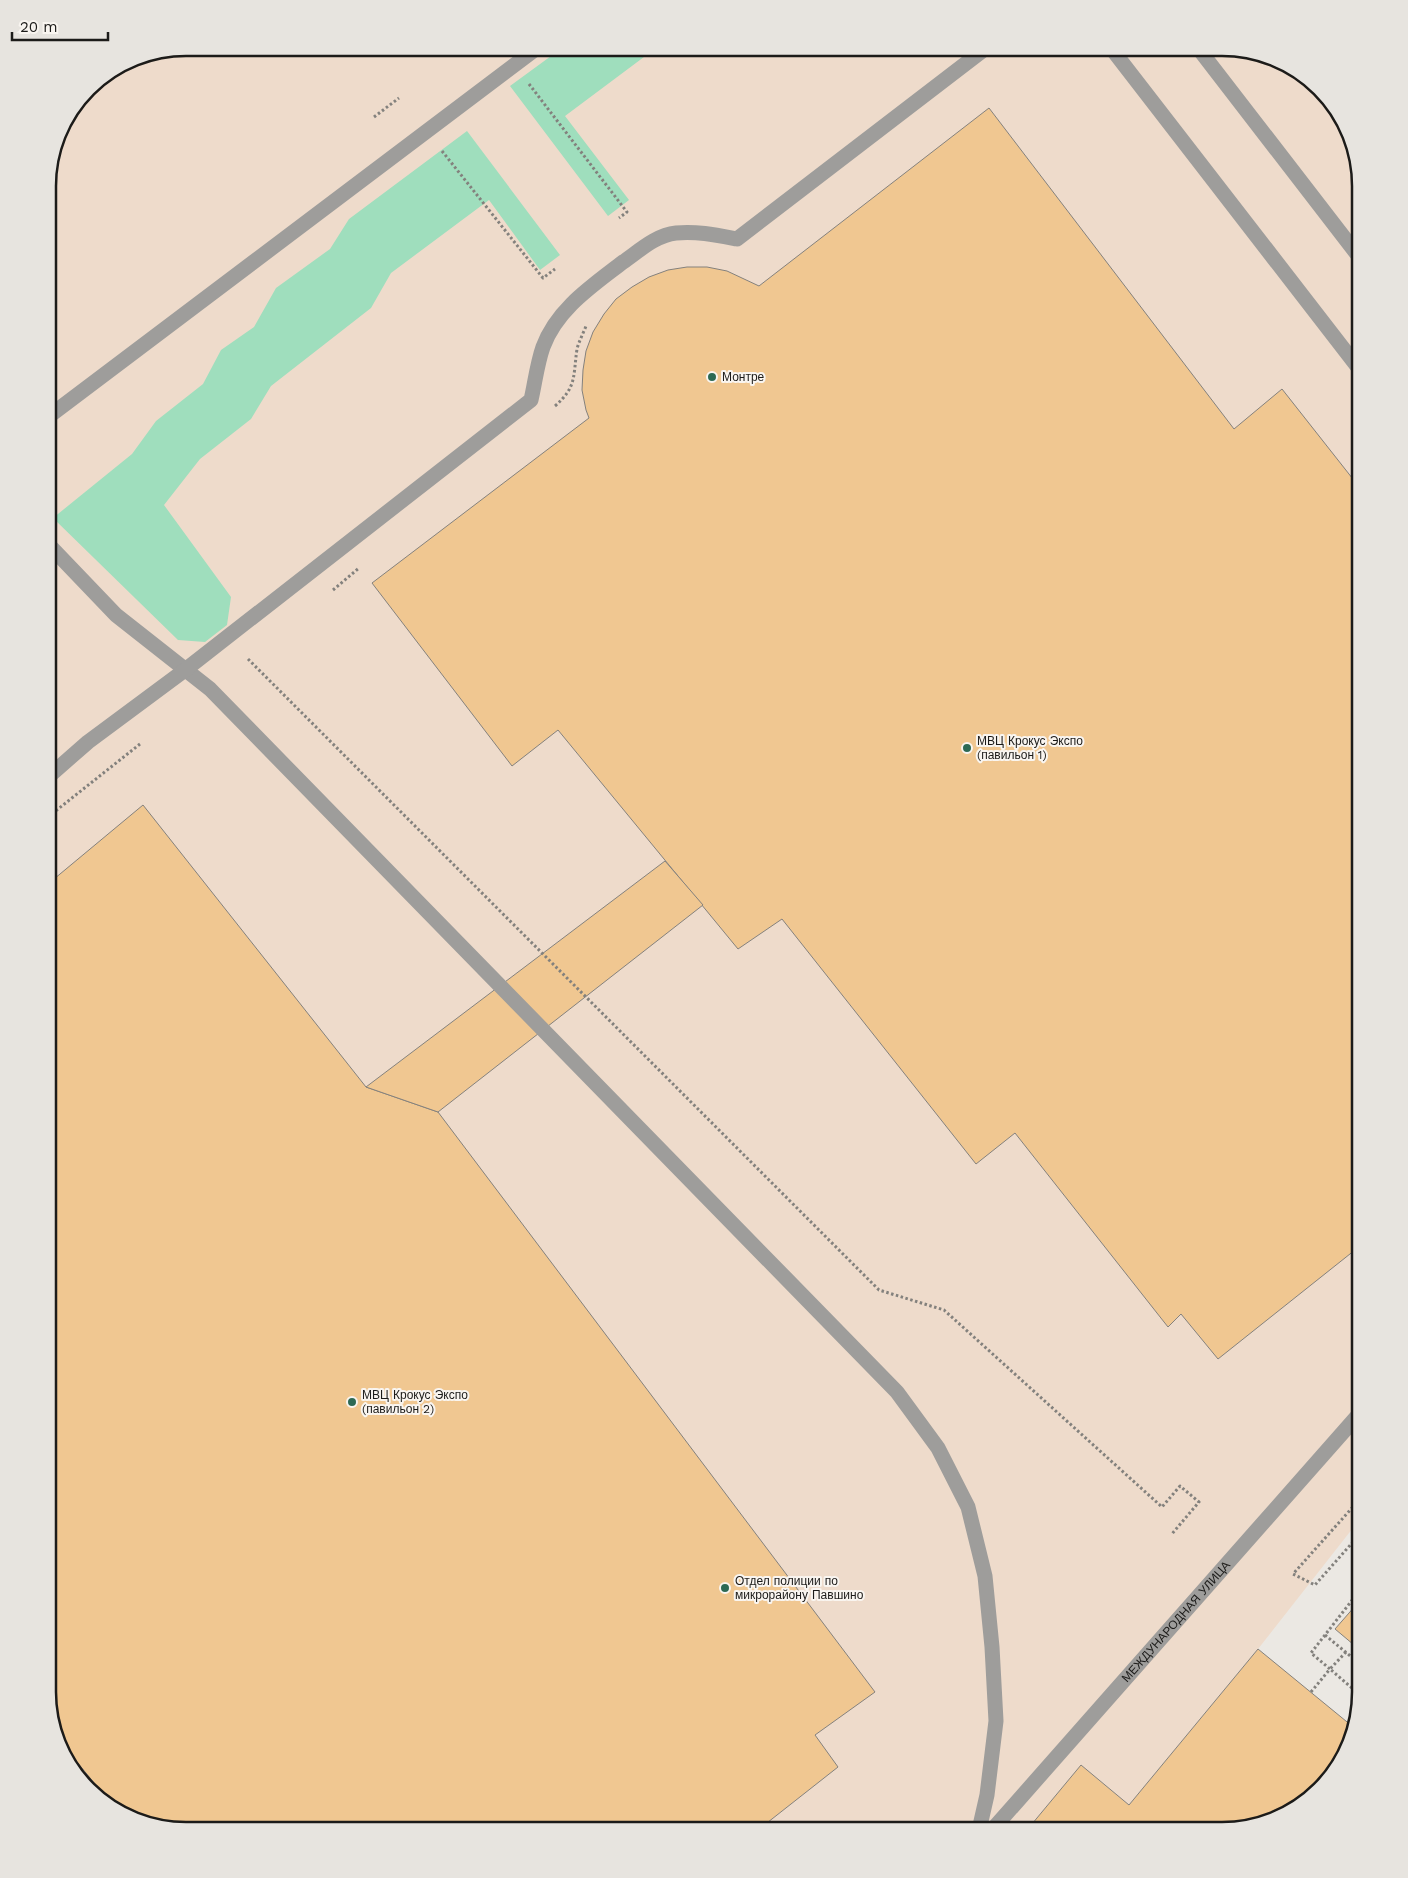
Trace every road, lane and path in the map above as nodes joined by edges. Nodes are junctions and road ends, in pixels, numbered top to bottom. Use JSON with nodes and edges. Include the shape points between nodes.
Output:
{"nodes":[{"id":1,"x":526,"y":56,"type":"edge"},
{"id":2,"x":975,"y":57,"type":"edge"},
{"id":3,"x":1118,"y":57,"type":"edge"},
{"id":4,"x":1205,"y":57,"type":"edge"},
{"id":5,"x":527,"y":81,"type":"dead end"},
{"id":6,"x":399,"y":98,"type":"dead end"},
{"id":7,"x":374,"y":117,"type":"dead end"},
{"id":8,"x":439,"y":148,"type":"dead end"},
{"id":9,"x":619,"y":218,"type":"dead end"},
{"id":10,"x":1352,"y":248,"type":"edge"},
{"id":11,"x":554,"y":269,"type":"dead end"},
{"id":12,"x":587,"y":322,"type":"dead end"},
{"id":13,"x":1352,"y":360,"type":"edge"},
{"id":14,"x":551,"y":409,"type":"dead end"},
{"id":15,"x":57,"y":411,"type":"edge"},
{"id":16,"x":57,"y":553,"type":"edge"},
{"id":17,"x":363,"y":565,"type":"dead end"},
{"id":18,"x":333,"y":590,"type":"dead end"},
{"id":19,"x":248,"y":659,"type":"dead end"},
{"id":20,"x":185,"y":670,"type":"junction"},
{"id":21,"x":140,"y":744,"type":"dead end"},
{"id":22,"x":57,"y":769,"type":"edge"},
{"id":23,"x":57,"y":811,"type":"edge"},
{"id":24,"x":1352,"y":1423,"type":"edge"},
{"id":25,"x":1352,"y":1509,"type":"edge"},
{"id":26,"x":1171,"y":1535,"type":"dead end"},
{"id":27,"x":1352,"y":1543,"type":"edge"},
{"id":28,"x":1352,"y":1600,"type":"edge"},
{"id":29,"x":1325,"y":1635,"type":"junction"},
{"id":30,"x":1346,"y":1652,"type":"junction"},
{"id":31,"x":1352,"y":1657,"type":"edge"},
{"id":32,"x":1330,"y":1670,"type":"junction"},
{"id":33,"x":1352,"y":1688,"type":"edge"},
{"id":34,"x":1311,"y":1692,"type":"dead end"},
{"id":35,"x":981,"y":1822,"type":"edge"},
{"id":36,"x":999,"y":1822,"type":"edge"}],
"edges":[{"from":1,"to":15,"type":"street"},
{"from":2,"to":20,"type":"street","via":[[737,239],[700,232],[674,233],[660,238],[577,297],[543,347],[531,400]]},
{"from":3,"to":13,"type":"street"},
{"from":4,"to":10,"type":"street"},
{"from":5,"to":9,"type":"path","via":[[627,212]]},
{"from":6,"to":7,"type":"path"},
{"from":8,"to":11,"type":"path","via":[[543,278]]},
{"from":12,"to":14,"type":"path","via":[[578,346],[574,381],[566,396]]},
{"from":16,"to":20,"type":"street","via":[[116,615]]},
{"from":17,"to":18,"type":"path"},
{"from":19,"to":26,"type":"path","via":[[879,1290],[944,1310],[1162,1507],[1180,1486],[1199,1502]]},
{"from":20,"to":22,"type":"street"},
{"from":20,"to":35,"type":"street","via":[[210,689],[890,1385],[938,1448],[968,1507],[985,1576],[996,1721]]},
{"from":21,"to":23,"type":"path"},
{"from":24,"to":36,"type":"street","name":"МЕЖДУНАРОДНАЯ УЛИЦА"},
{"from":25,"to":27,"type":"path","via":[[1293,1574],[1315,1585]]},
{"from":28,"to":29,"type":"path"},
{"from":29,"to":30,"type":"path"},
{"from":29,"to":32,"type":"path","via":[[1311,1653]]},
{"from":30,"to":31,"type":"path"},
{"from":30,"to":32,"type":"path"},
{"from":32,"to":33,"type":"path"},
{"from":32,"to":34,"type":"path"}]}
